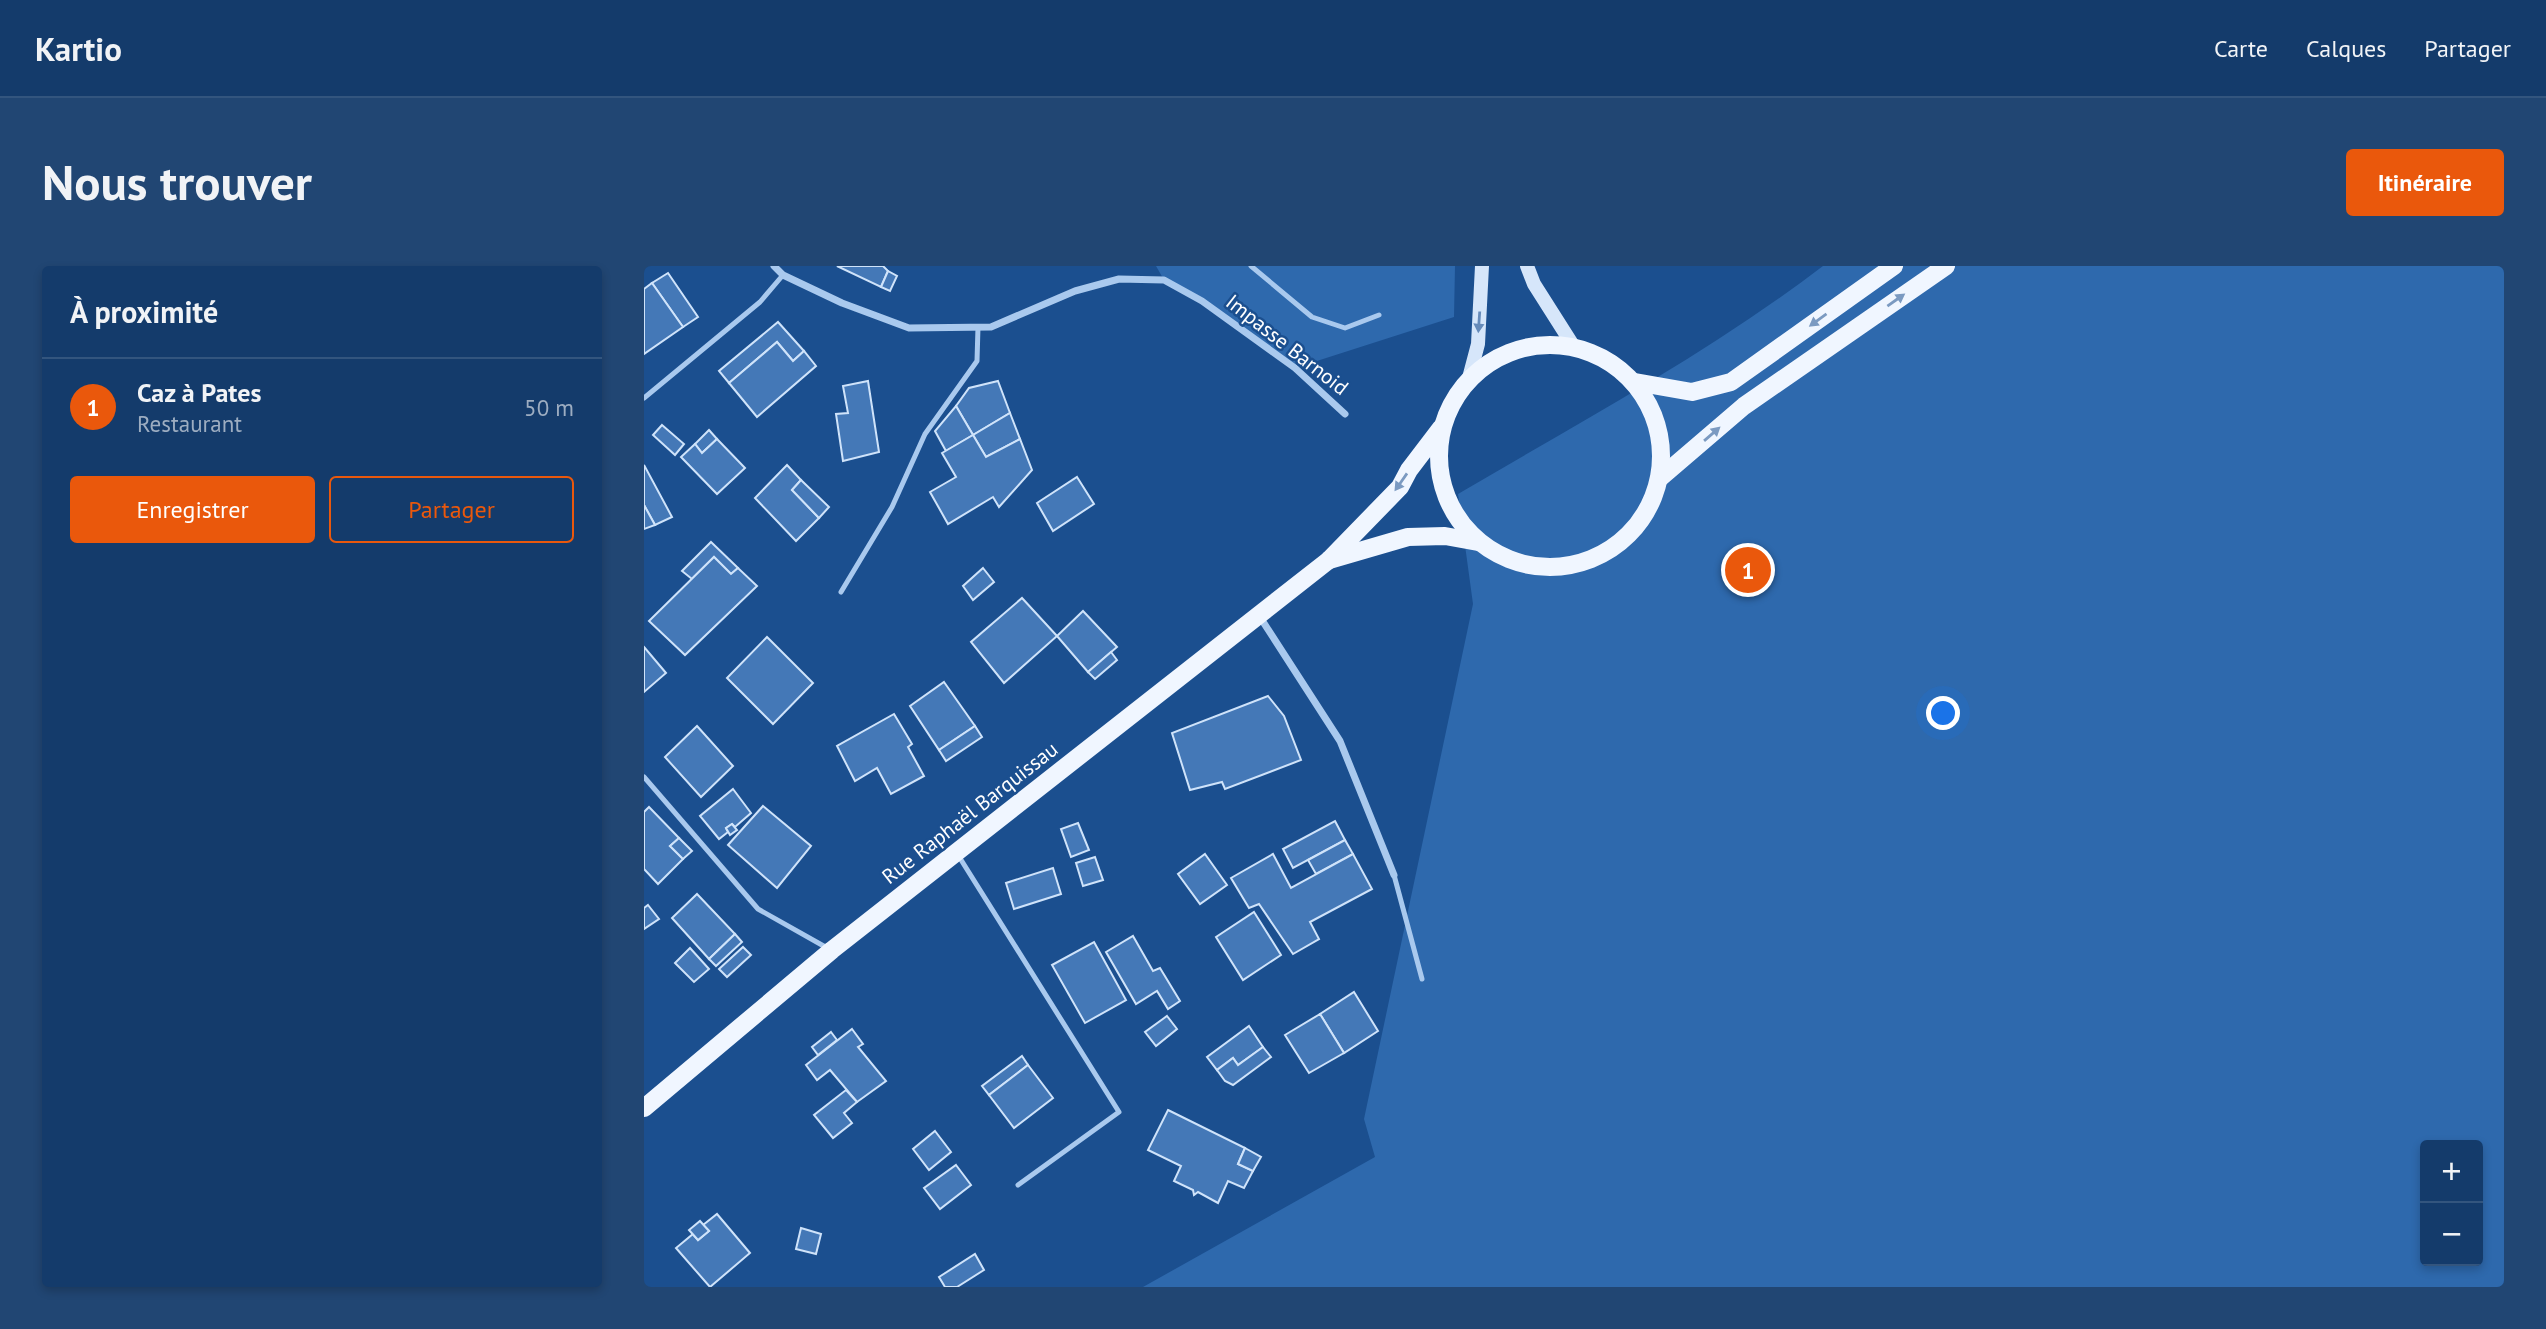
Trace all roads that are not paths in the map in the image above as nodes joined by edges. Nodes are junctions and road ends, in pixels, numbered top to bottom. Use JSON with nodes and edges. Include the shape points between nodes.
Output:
{"nodes":[{"id":1,"x":774,"y":266,"type":"edge"},
{"id":2,"x":1251,"y":266,"type":"edge"},
{"id":3,"x":1482,"y":266,"type":"edge"},
{"id":4,"x":1527,"y":266,"type":"edge"},
{"id":5,"x":1894,"y":266,"type":"edge"},
{"id":6,"x":1946,"y":266,"type":"edge"},
{"id":7,"x":783,"y":275,"type":"junction"},
{"id":8,"x":1379,"y":315,"type":"dead end"},
{"id":9,"x":978,"y":327,"type":"junction"},
{"id":10,"x":1574,"y":347,"type":"junction"},
{"id":11,"x":1469,"y":378,"type":"junction"},
{"id":12,"x":1635,"y":382,"type":"junction"},
{"id":13,"x":644,"y":398,"type":"edge"},
{"id":14,"x":1345,"y":414,"type":"dead end"},
{"id":15,"x":1441,"y":428,"type":"junction"},
{"id":16,"x":1660,"y":478,"type":"junction"},
{"id":17,"x":1478,"y":542,"type":"junction"},
{"id":18,"x":1329,"y":560,"type":"junction"},
{"id":19,"x":841,"y":592,"type":"dead end"},
{"id":20,"x":1258,"y":614,"type":"junction"},
{"id":21,"x":644,"y":777,"type":"edge"},
{"id":22,"x":956,"y":853,"type":"junction"},
{"id":23,"x":1394,"y":875,"type":"joint"},
{"id":24,"x":832,"y":950,"type":"junction"},
{"id":25,"x":1422,"y":979,"type":"dead end"},
{"id":26,"x":644,"y":1108,"type":"edge"},
{"id":27,"x":1018,"y":1185,"type":"dead end"}],
"edges":[{"from":1,"to":7,"type":"street","name":"Impasse Barnoid"},
{"from":2,"to":8,"type":"lane","via":[[1312,317],[1345,328]]},
{"from":3,"to":11,"type":"main road","one_way":true,"via":[[1478,344]]},
{"from":4,"to":10,"type":"main road"},
{"from":5,"to":12,"type":"main road","one_way":true,"via":[[1731,382],[1692,392]]},
{"from":16,"to":6,"type":"main road","one_way":true,"via":[[1744,406]]},
{"from":7,"to":9,"type":"street","name":"Impasse Barnoid","via":[[909,328]]},
{"from":7,"to":13,"type":"lane","via":[[760,302]]},
{"from":9,"to":14,"type":"street","name":"Impasse Barnoid","via":[[990,327],[1074,291],[1119,279],[1164,280],[1202,301],[1295,368]]},
{"from":9,"to":19,"type":"lane","via":[[977,361],[925,434],[892,507]]},
{"from":10,"to":11,"type":"main road","via":[[1536,345],[1500,356]]},
{"from":10,"to":12,"type":"main road","via":[[1607,360]]},
{"from":11,"to":15,"type":"main road","via":[[1452,401]]},
{"from":12,"to":16,"type":"main road","via":[[1653,411],[1662,444]]},
{"from":15,"to":17,"type":"main road","via":[[1437,459],[1443,490],[1457,519]]},
{"from":15,"to":18,"type":"main road","name":"Rue Raphaël Barquissau","one_way":true,"via":[[1399,487]]},
{"from":16,"to":17,"type":"main road","via":[[1649,509],[1630,535],[1603,555],[1572,566],[1539,567],[1507,560]]},
{"from":17,"to":18,"type":"main road","name":"Rue Raphaël Barquissau","via":[[1445,536],[1408,537]]},
{"from":18,"to":20,"type":"main road","name":"Rue Raphaël Barquissau"},
{"from":20,"to":22,"type":"main road","name":"Rue Raphaël Barquissau"},
{"from":20,"to":23,"type":"street","via":[[1340,741]]},
{"from":21,"to":24,"type":"lane","via":[[758,909]]},
{"from":22,"to":24,"type":"main road","name":"Rue Raphaël Barquissau"},
{"from":22,"to":27,"type":"lane","via":[[1119,1112]]},
{"from":23,"to":25,"type":"lane"},
{"from":24,"to":26,"type":"main road","name":"Rue Raphaël Barquissau"}]}
